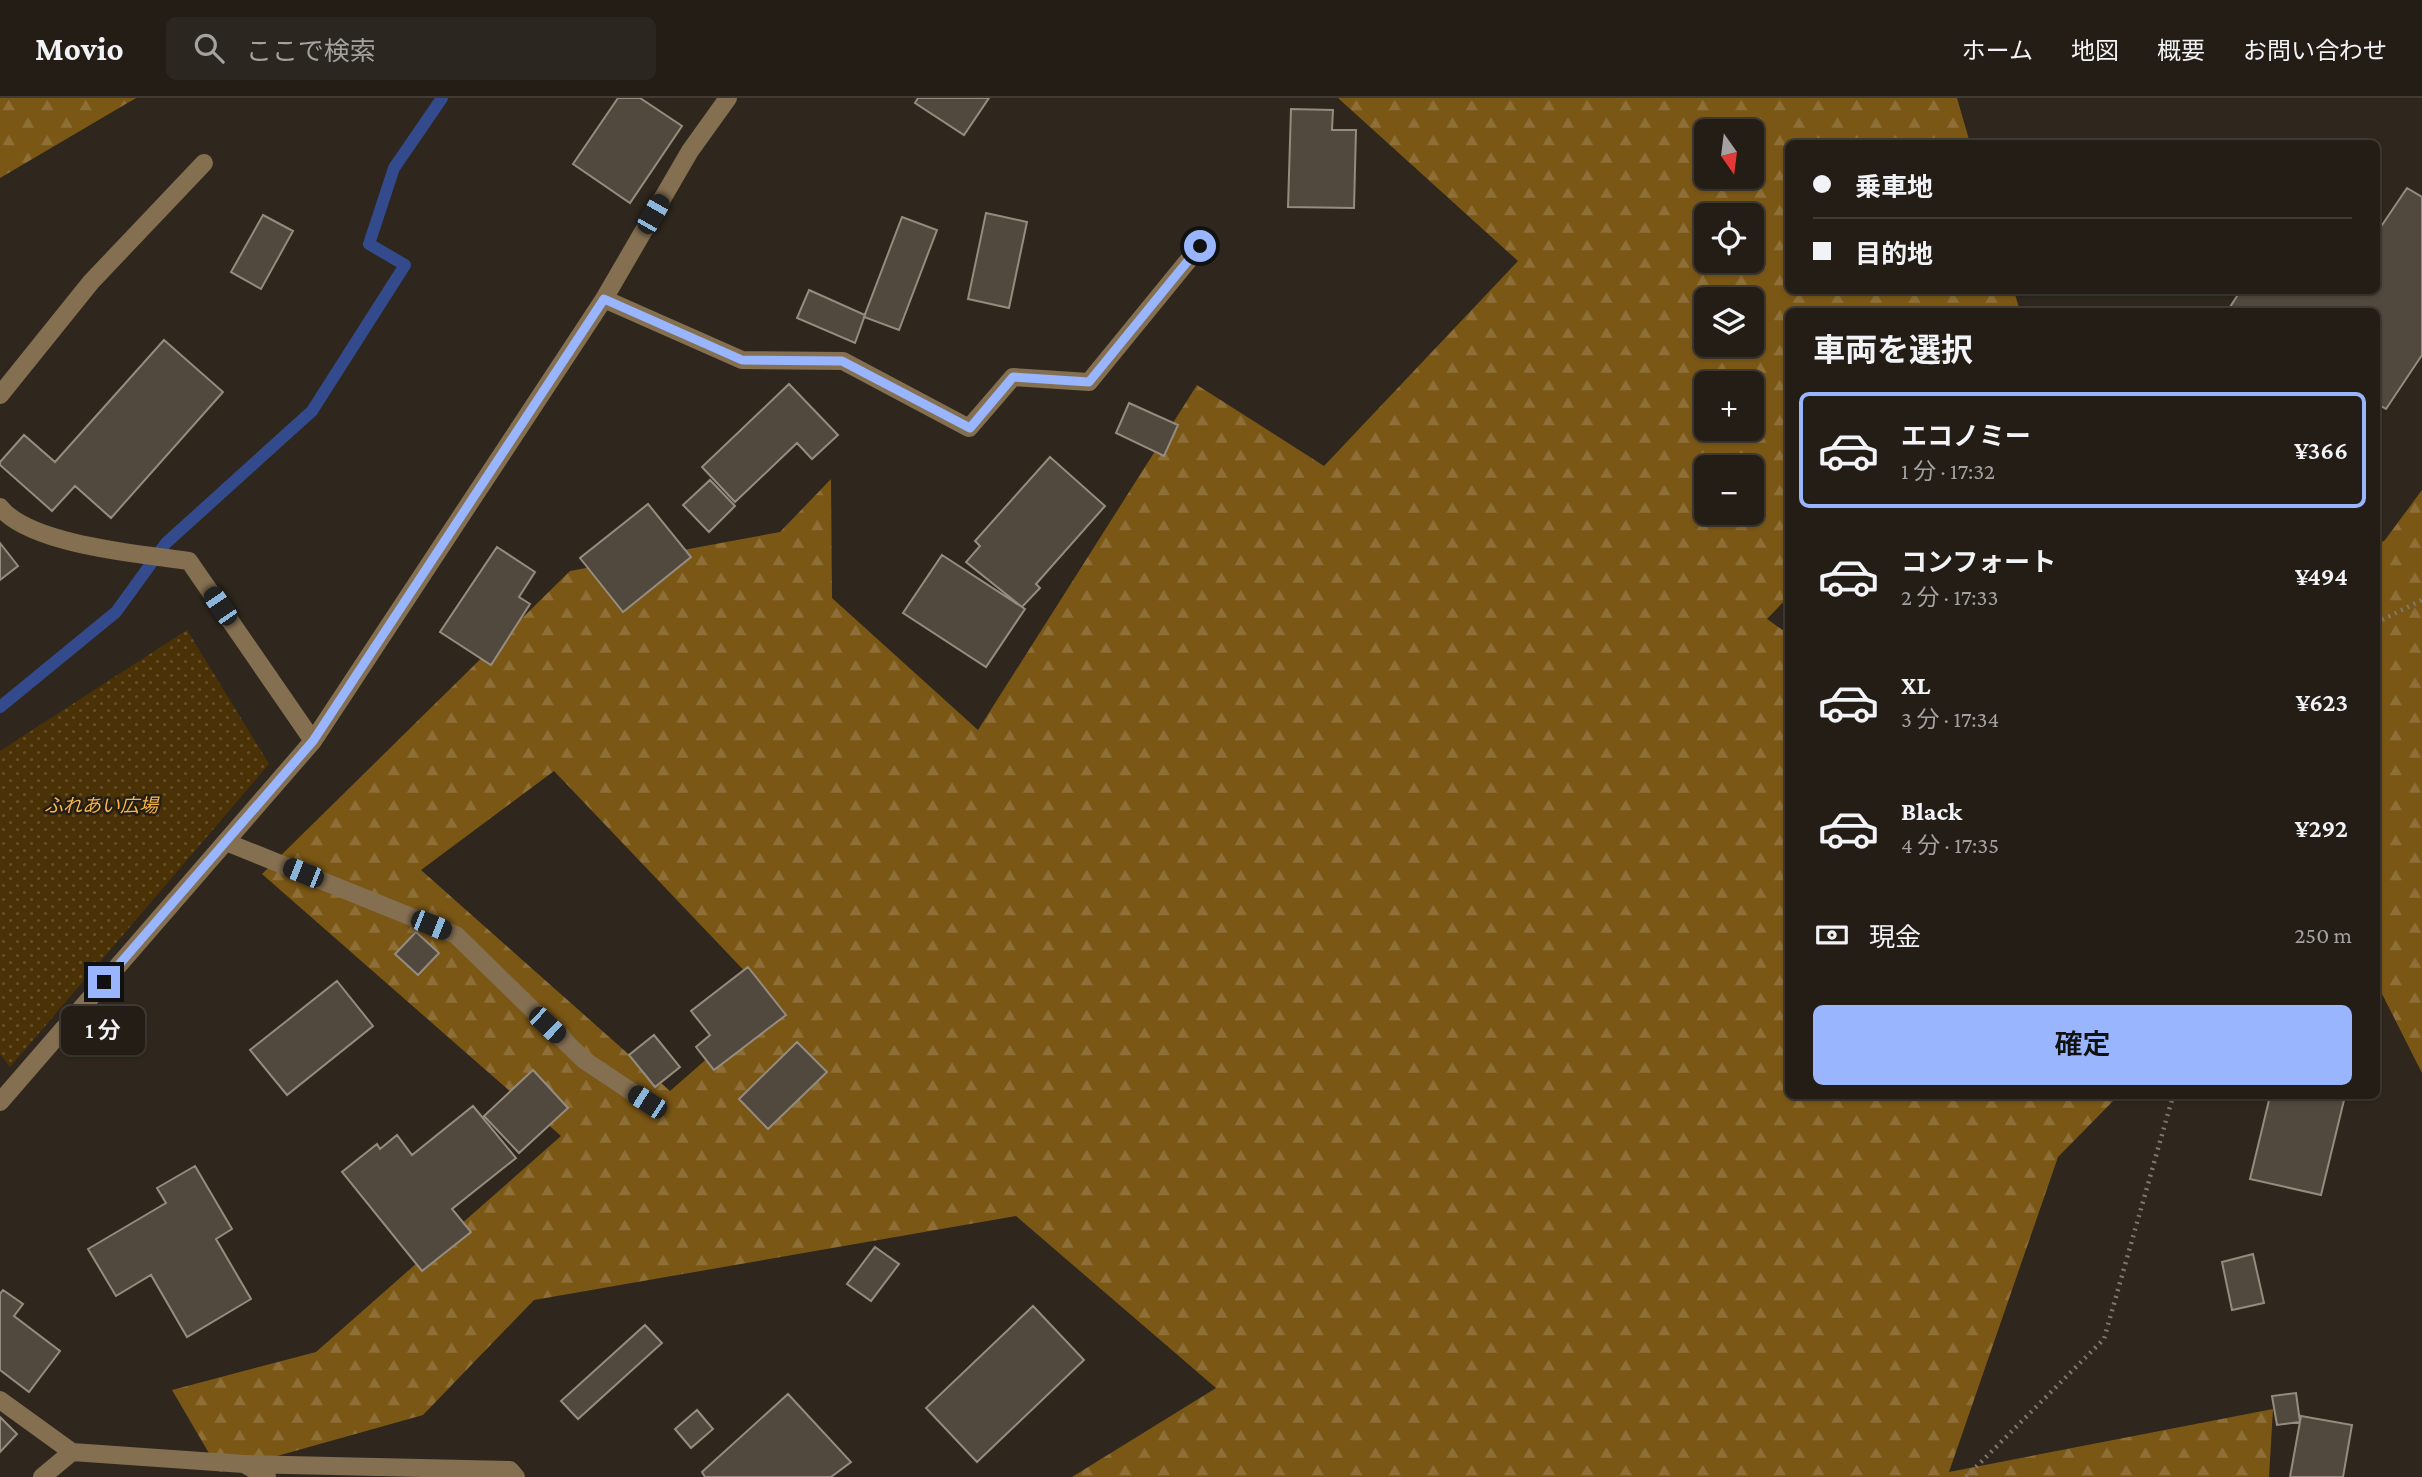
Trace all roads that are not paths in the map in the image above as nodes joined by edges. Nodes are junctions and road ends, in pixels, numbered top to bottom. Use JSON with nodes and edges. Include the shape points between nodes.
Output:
{"nodes":[{"id":1,"x":728,"y":98,"type":"edge"},
{"id":2,"x":204,"y":163,"type":"dead end"},
{"id":3,"x":1200,"y":246,"type":"dead end"},
{"id":4,"x":604,"y":299,"type":"junction"},
{"id":5,"x":0,"y":395,"type":"edge"},
{"id":6,"x":0,"y":507,"type":"edge"},
{"id":7,"x":313,"y":741,"type":"junction"},
{"id":8,"x":226,"y":842,"type":"junction"},
{"id":9,"x":0,"y":1102,"type":"edge"},
{"id":10,"x":647,"y":1102,"type":"dead end"},
{"id":11,"x":0,"y":1400,"type":"edge"},
{"id":12,"x":72,"y":1452,"type":"junction"},
{"id":13,"x":244,"y":1464,"type":"junction"},
{"id":14,"x":42,"y":1477,"type":"edge"},
{"id":15,"x":267,"y":1477,"type":"edge"},
{"id":16,"x":516,"y":1477,"type":"edge"}],
"edges":[{"from":1,"to":4,"type":"street","via":[[690,150]]},
{"from":2,"to":5,"type":"street","via":[[91,282]]},
{"from":3,"to":4,"type":"street","via":[[1089,382],[1013,377],[970,428],[842,361],[742,360]]},
{"from":4,"to":7,"type":"street"},
{"from":6,"to":7,"type":"street","via":[[8,516],[65,542],[189,561]]},
{"from":7,"to":8,"type":"street"},
{"from":8,"to":9,"type":"street"},
{"from":8,"to":10,"type":"street","via":[[456,935],[584,1060]]},
{"from":11,"to":12,"type":"street"},
{"from":12,"to":13,"type":"street"},
{"from":12,"to":14,"type":"street"},
{"from":13,"to":15,"type":"street"},
{"from":13,"to":16,"type":"street","via":[[510,1470]]}]}
